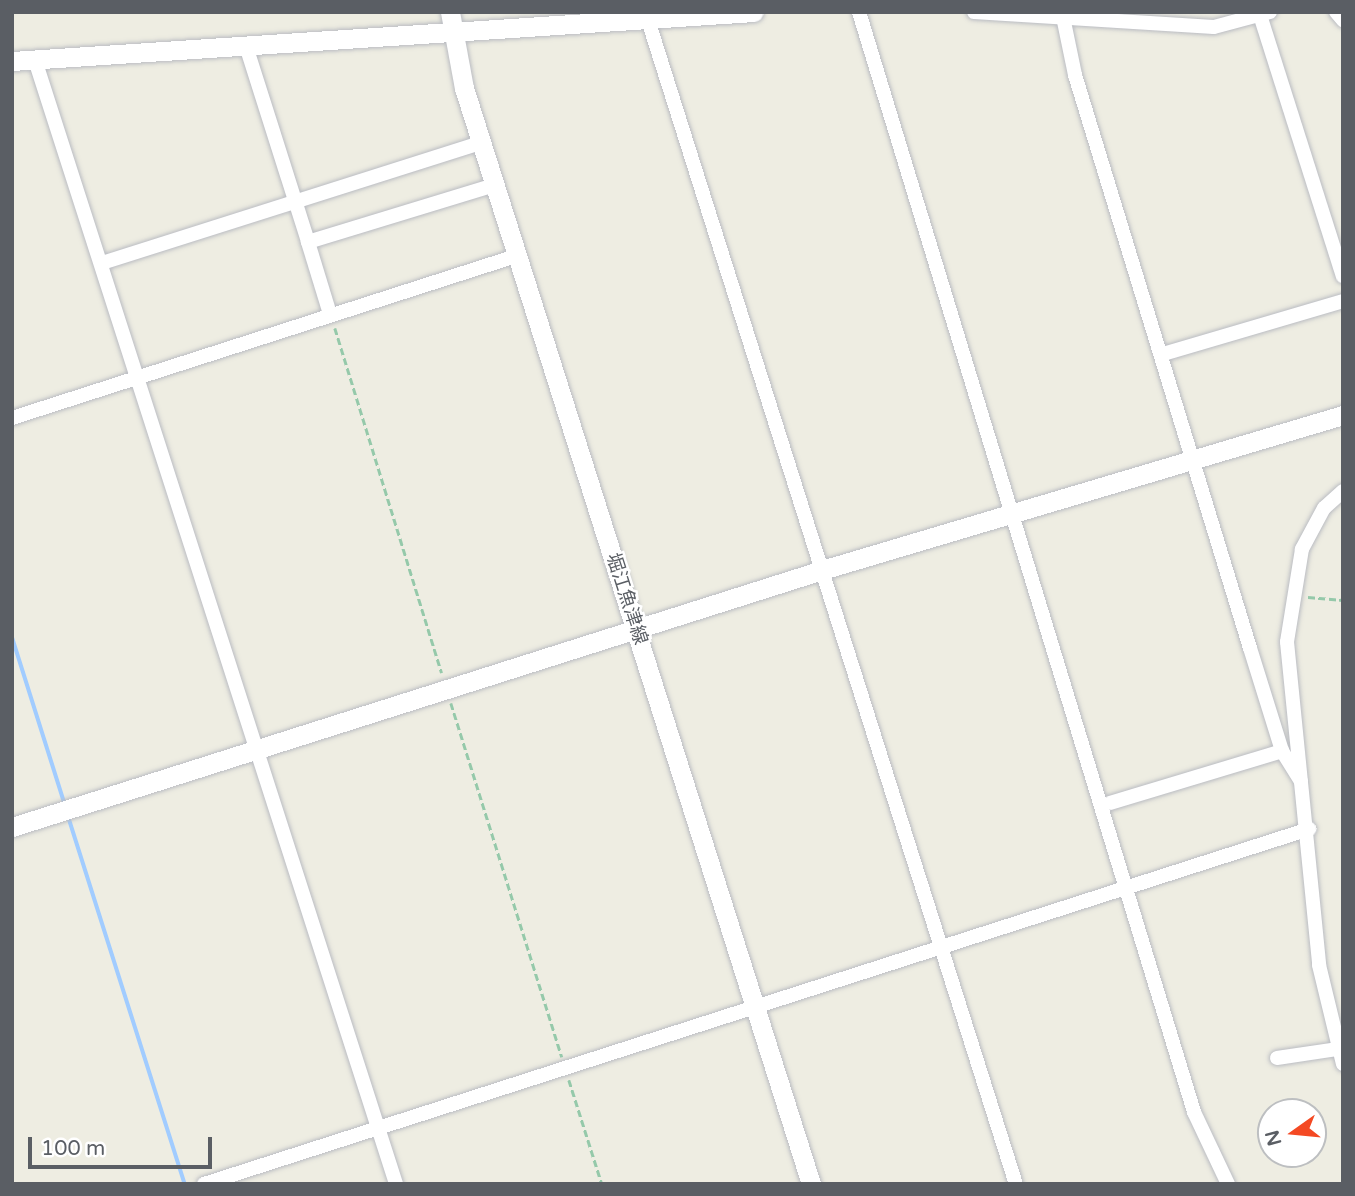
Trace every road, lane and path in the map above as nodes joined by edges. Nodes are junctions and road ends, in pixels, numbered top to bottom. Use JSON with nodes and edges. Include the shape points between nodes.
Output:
{"nodes":[{"id":1,"x":450,"y":12,"type":"edge"},
{"id":2,"x":753,"y":12,"type":"edge"},
{"id":3,"x":859,"y":12,"type":"edge"},
{"id":4,"x":974,"y":12,"type":"edge"},
{"id":5,"x":1336,"y":12,"type":"edge"},
{"id":6,"x":1265,"y":14,"type":"edge"},
{"id":7,"x":1062,"y":17,"type":"edge"},
{"id":8,"x":660,"y":18,"type":"edge"},
{"id":9,"x":1148,"y":19,"type":"edge"},
{"id":10,"x":1343,"y":20,"type":"edge"},
{"id":11,"x":450,"y":32,"type":"junction"},
{"id":12,"x":246,"y":46,"type":"junction"},
{"id":13,"x":35,"y":60,"type":"junction"},
{"id":14,"x":12,"y":61,"type":"edge"},
{"id":15,"x":481,"y":143,"type":"junction"},
{"id":16,"x":494,"y":185,"type":"junction"},
{"id":17,"x":293,"y":200,"type":"junction"},
{"id":18,"x":308,"y":242,"type":"junction"},
{"id":19,"x":516,"y":256,"type":"junction"},
{"id":20,"x":102,"y":263,"type":"junction"},
{"id":21,"x":1343,"y":276,"type":"edge"},
{"id":22,"x":1343,"y":301,"type":"edge"},
{"id":23,"x":330,"y":314,"type":"junction"},
{"id":24,"x":1163,"y":354,"type":"junction"},
{"id":25,"x":141,"y":376,"type":"junction"},
{"id":26,"x":1343,"y":415,"type":"edge"},
{"id":27,"x":12,"y":418,"type":"edge"},
{"id":28,"x":1191,"y":457,"type":"junction"},
{"id":29,"x":1343,"y":491,"type":"edge"},
{"id":30,"x":1007,"y":512,"type":"junction"},
{"id":31,"x":822,"y":570,"type":"junction"},
{"id":32,"x":1291,"y":596,"type":"junction"},
{"id":33,"x":1343,"y":600,"type":"edge"},
{"id":34,"x":636,"y":629,"type":"junction"},
{"id":35,"x":447,"y":689,"type":"junction"},
{"id":36,"x":256,"y":751,"type":"junction"},
{"id":37,"x":1282,"y":751,"type":"junction"},
{"id":38,"x":1301,"y":781,"type":"junction"},
{"id":39,"x":1110,"y":803,"type":"dead end"},
{"id":40,"x":12,"y":827,"type":"edge"},
{"id":41,"x":1309,"y":829,"type":"junction"},
{"id":42,"x":1125,"y":889,"type":"junction"},
{"id":43,"x":942,"y":948,"type":"junction"},
{"id":44,"x":756,"y":1008,"type":"junction"},
{"id":45,"x":1338,"y":1049,"type":"junction"},
{"id":46,"x":1277,"y":1058,"type":"dead end"},
{"id":47,"x":1343,"y":1064,"type":"edge"},
{"id":48,"x":566,"y":1069,"type":"junction"},
{"id":49,"x":378,"y":1129,"type":"junction"},
{"id":50,"x":204,"y":1184,"type":"edge"},
{"id":51,"x":396,"y":1184,"type":"edge"},
{"id":52,"x":602,"y":1184,"type":"edge"},
{"id":53,"x":811,"y":1184,"type":"edge"},
{"id":54,"x":1016,"y":1184,"type":"edge"},
{"id":55,"x":1227,"y":1184,"type":"edge"}],
"edges":[{"from":1,"to":11,"type":"street","name":"堀江魚津線"},
{"from":2,"to":8,"type":"street"},
{"from":3,"to":30,"type":"street"},
{"from":4,"to":7,"type":"street"},
{"from":5,"to":10,"type":"street"},
{"from":6,"to":9,"type":"street","via":[[1214,27]]},
{"from":6,"to":21,"type":"street"},
{"from":7,"to":9,"type":"street"},
{"from":7,"to":24,"type":"street"},
{"from":8,"to":11,"type":"street"},
{"from":8,"to":31,"type":"street"},
{"from":11,"to":12,"type":"street"},
{"from":11,"to":15,"type":"street","name":"堀江魚津線"},
{"from":12,"to":13,"type":"street"},
{"from":12,"to":17,"type":"street"},
{"from":13,"to":14,"type":"street"},
{"from":13,"to":20,"type":"street"},
{"from":15,"to":16,"type":"street","name":"堀江魚津線"},
{"from":15,"to":17,"type":"street"},
{"from":16,"to":18,"type":"street"},
{"from":16,"to":19,"type":"street","name":"堀江魚津線"},
{"from":17,"to":18,"type":"street"},
{"from":17,"to":20,"type":"street"},
{"from":18,"to":23,"type":"street"},
{"from":19,"to":23,"type":"street"},
{"from":19,"to":34,"type":"street","name":"堀江魚津線"},
{"from":20,"to":25,"type":"street"},
{"from":22,"to":24,"type":"street"},
{"from":23,"to":25,"type":"street"},
{"from":23,"to":35,"type":"path"},
{"from":24,"to":28,"type":"street"},
{"from":25,"to":27,"type":"street"},
{"from":25,"to":36,"type":"street"},
{"from":26,"to":28,"type":"street"},
{"from":28,"to":30,"type":"street"},
{"from":28,"to":37,"type":"street"},
{"from":29,"to":32,"type":"street","via":[[1324,508],[1302,549]]},
{"from":30,"to":31,"type":"street"},
{"from":30,"to":42,"type":"street"},
{"from":31,"to":34,"type":"street"},
{"from":31,"to":43,"type":"street"},
{"from":32,"to":33,"type":"path"},
{"from":32,"to":38,"type":"street","via":[[1286,642]]},
{"from":34,"to":35,"type":"street"},
{"from":34,"to":44,"type":"street","name":"堀江魚津線"},
{"from":35,"to":36,"type":"street"},
{"from":35,"to":48,"type":"path"},
{"from":36,"to":40,"type":"street"},
{"from":36,"to":49,"type":"street"},
{"from":37,"to":38,"type":"street"},
{"from":37,"to":39,"type":"street"},
{"from":38,"to":41,"type":"street"},
{"from":41,"to":42,"type":"street"},
{"from":41,"to":45,"type":"street","via":[[1319,965]]},
{"from":42,"to":43,"type":"street"},
{"from":42,"to":55,"type":"street","via":[[1194,1112]]},
{"from":43,"to":44,"type":"street"},
{"from":43,"to":54,"type":"street"},
{"from":44,"to":48,"type":"street"},
{"from":44,"to":53,"type":"street","name":"堀江魚津線"},
{"from":45,"to":46,"type":"street"},
{"from":45,"to":47,"type":"street"},
{"from":48,"to":49,"type":"street"},
{"from":48,"to":52,"type":"path"},
{"from":49,"to":50,"type":"street"},
{"from":49,"to":51,"type":"street"}]}
